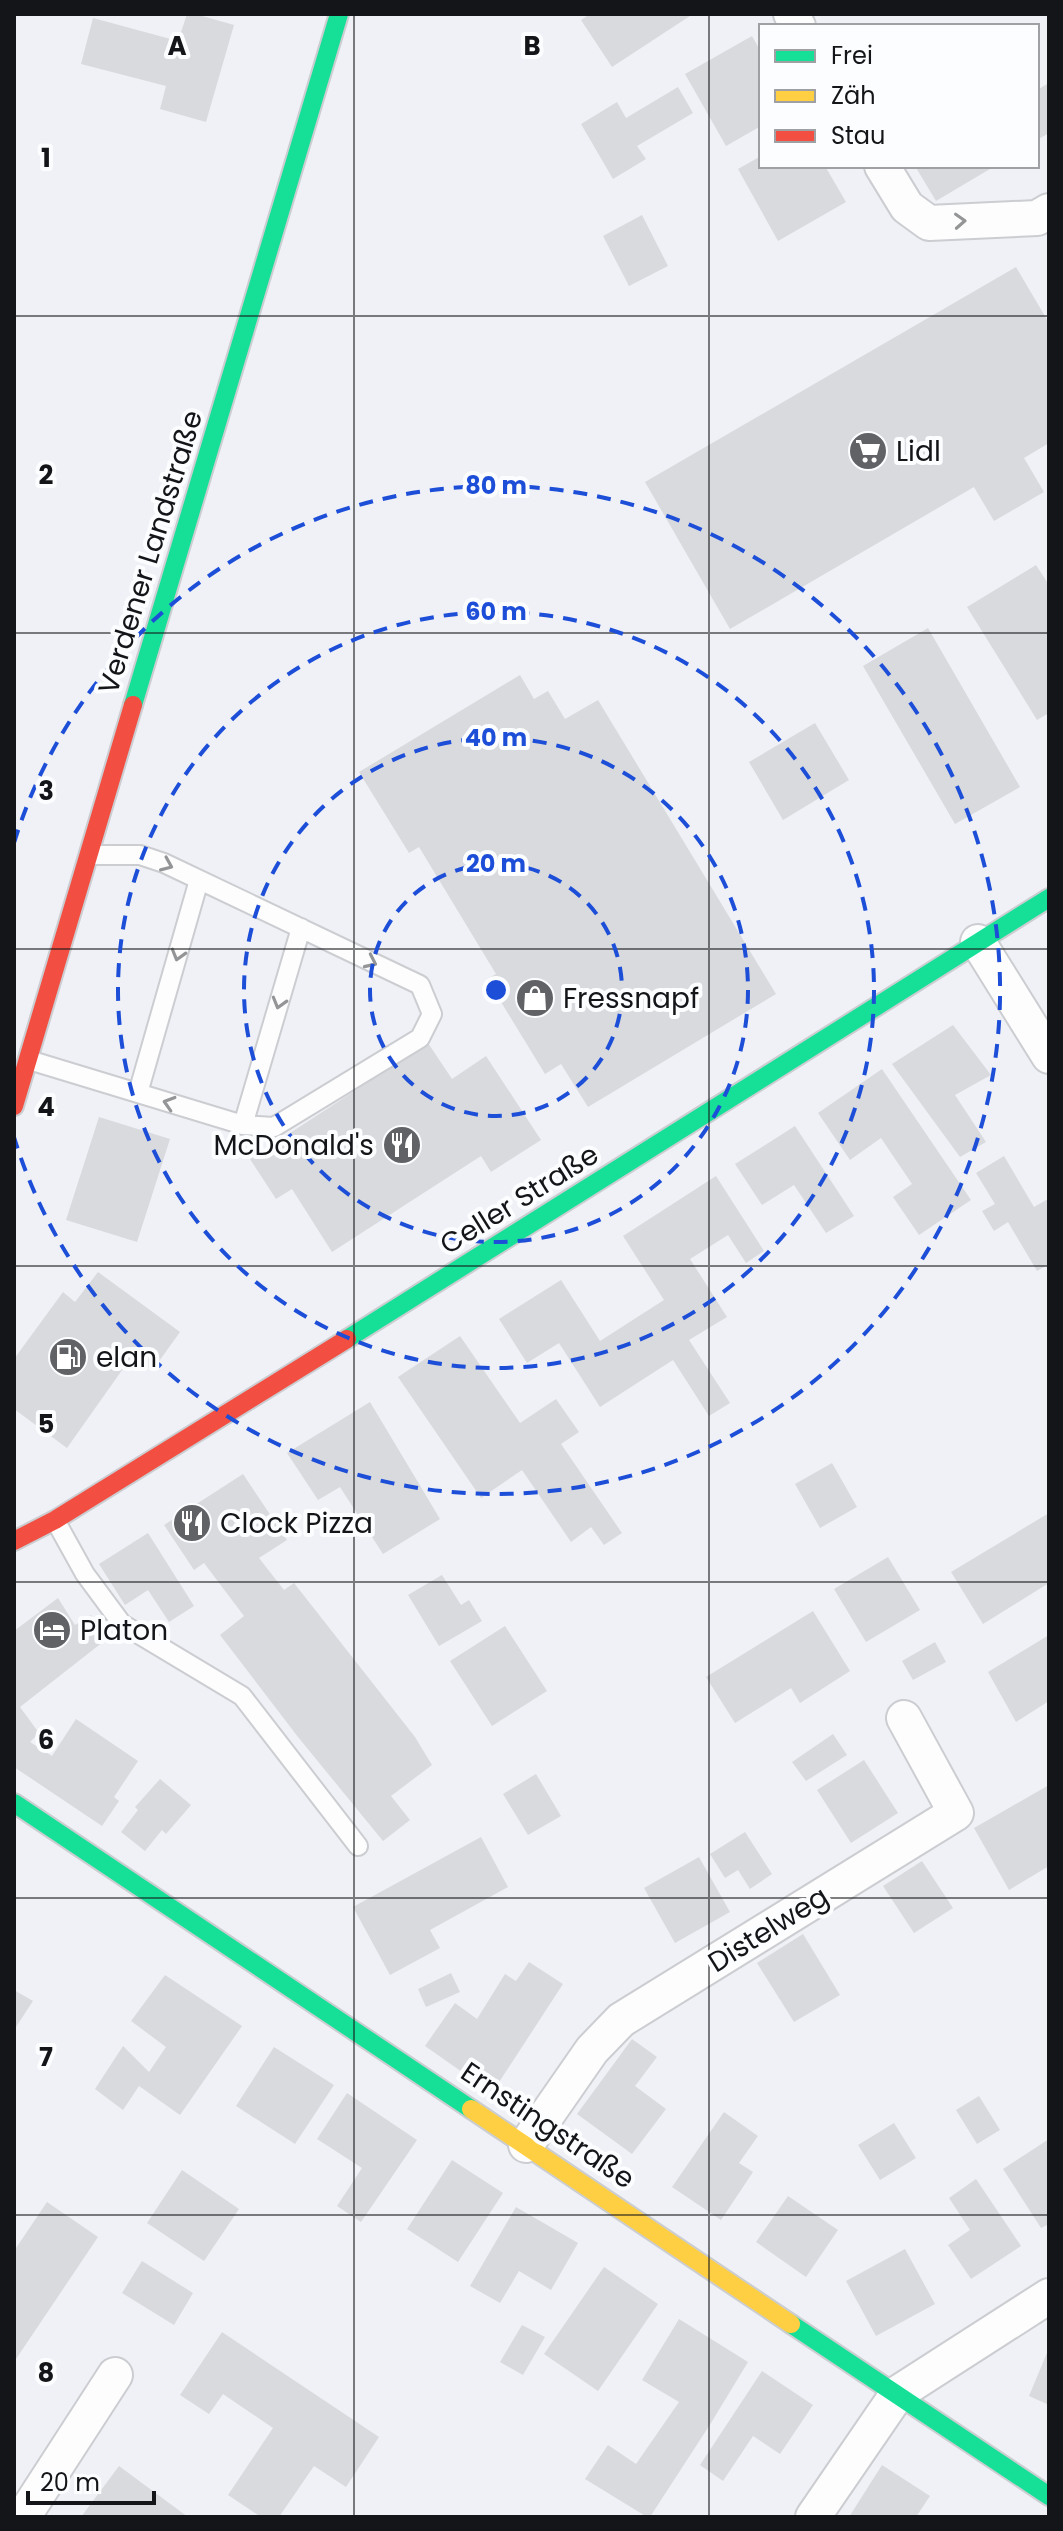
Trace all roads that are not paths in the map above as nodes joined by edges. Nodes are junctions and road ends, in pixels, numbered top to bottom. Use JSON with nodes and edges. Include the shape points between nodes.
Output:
{"nodes":[{"id":1,"x":339,"y":14,"type":"edge"},
{"id":2,"x":883,"y":168,"type":"edge"},
{"id":3,"x":1049,"y":211,"type":"edge"},
{"id":4,"x":91,"y":855,"type":"junction"},
{"id":5,"x":199,"y":880,"type":"junction"},
{"id":6,"x":1049,"y":898,"type":"edge"},
{"id":7,"x":301,"y":928,"type":"junction"},
{"id":8,"x":978,"y":942,"type":"junction"},
{"id":9,"x":1049,"y":1056,"type":"edge"},
{"id":10,"x":29,"y":1060,"type":"junction"},
{"id":11,"x":138,"y":1093,"type":"junction"},
{"id":12,"x":14,"y":1106,"type":"edge"},
{"id":13,"x":243,"y":1125,"type":"junction"},
{"id":14,"x":55,"y":1520,"type":"junction"},
{"id":15,"x":14,"y":1541,"type":"edge"},
{"id":16,"x":904,"y":1718,"type":"dead end"},
{"id":17,"x":14,"y":1803,"type":"edge"},
{"id":18,"x":358,"y":1846,"type":"dead end"},
{"id":19,"x":526,"y":2145,"type":"junction"},
{"id":20,"x":1049,"y":2296,"type":"edge"},
{"id":21,"x":115,"y":2375,"type":"dead end"},
{"id":22,"x":898,"y":2393,"type":"junction"},
{"id":23,"x":1049,"y":2496,"type":"edge"},
{"id":24,"x":23,"y":2517,"type":"edge"},
{"id":25,"x":813,"y":2517,"type":"edge"}],
"edges":[{"from":1,"to":4,"type":"main road","name":"Verdener Landstraße"},
{"from":2,"to":3,"type":"street","one_way":true,"via":[[907,207],[929,223],[1037,218]]},
{"from":4,"to":5,"type":"lane","one_way":true,"via":[[140,855]]},
{"from":4,"to":10,"type":"main road","name":"Verdener Landstraße"},
{"from":5,"to":7,"type":"lane"},
{"from":5,"to":11,"type":"lane","one_way":true},
{"from":6,"to":8,"type":"main road","name":"Celler Straße"},
{"from":7,"to":13,"type":"lane","one_way":true},
{"from":7,"to":13,"type":"lane","one_way":true,"via":[[420,985],[432,1014],[420,1038],[274,1127]]},
{"from":8,"to":9,"type":"street"},
{"from":8,"to":14,"type":"main road","name":"Celler Straße"},
{"from":10,"to":11,"type":"lane"},
{"from":10,"to":12,"type":"main road","name":"Verdener Landstraße"},
{"from":13,"to":11,"type":"lane","one_way":true},
{"from":14,"to":15,"type":"main road","name":"Celler Straße"},
{"from":14,"to":18,"type":"lane","via":[[85,1574],[122,1624],[242,1696]]},
{"from":16,"to":19,"type":"street","name":"Distelweg","via":[[956,1813],[621,2020],[592,2050]]},
{"from":17,"to":19,"type":"main road","name":"Ernstingstraße"},
{"from":19,"to":22,"type":"main road","name":"Ernstingstraße"},
{"from":20,"to":22,"type":"street"},
{"from":21,"to":24,"type":"street"},
{"from":22,"to":23,"type":"main road","name":"Ernstingstraße"},
{"from":22,"to":25,"type":"street"}]}
